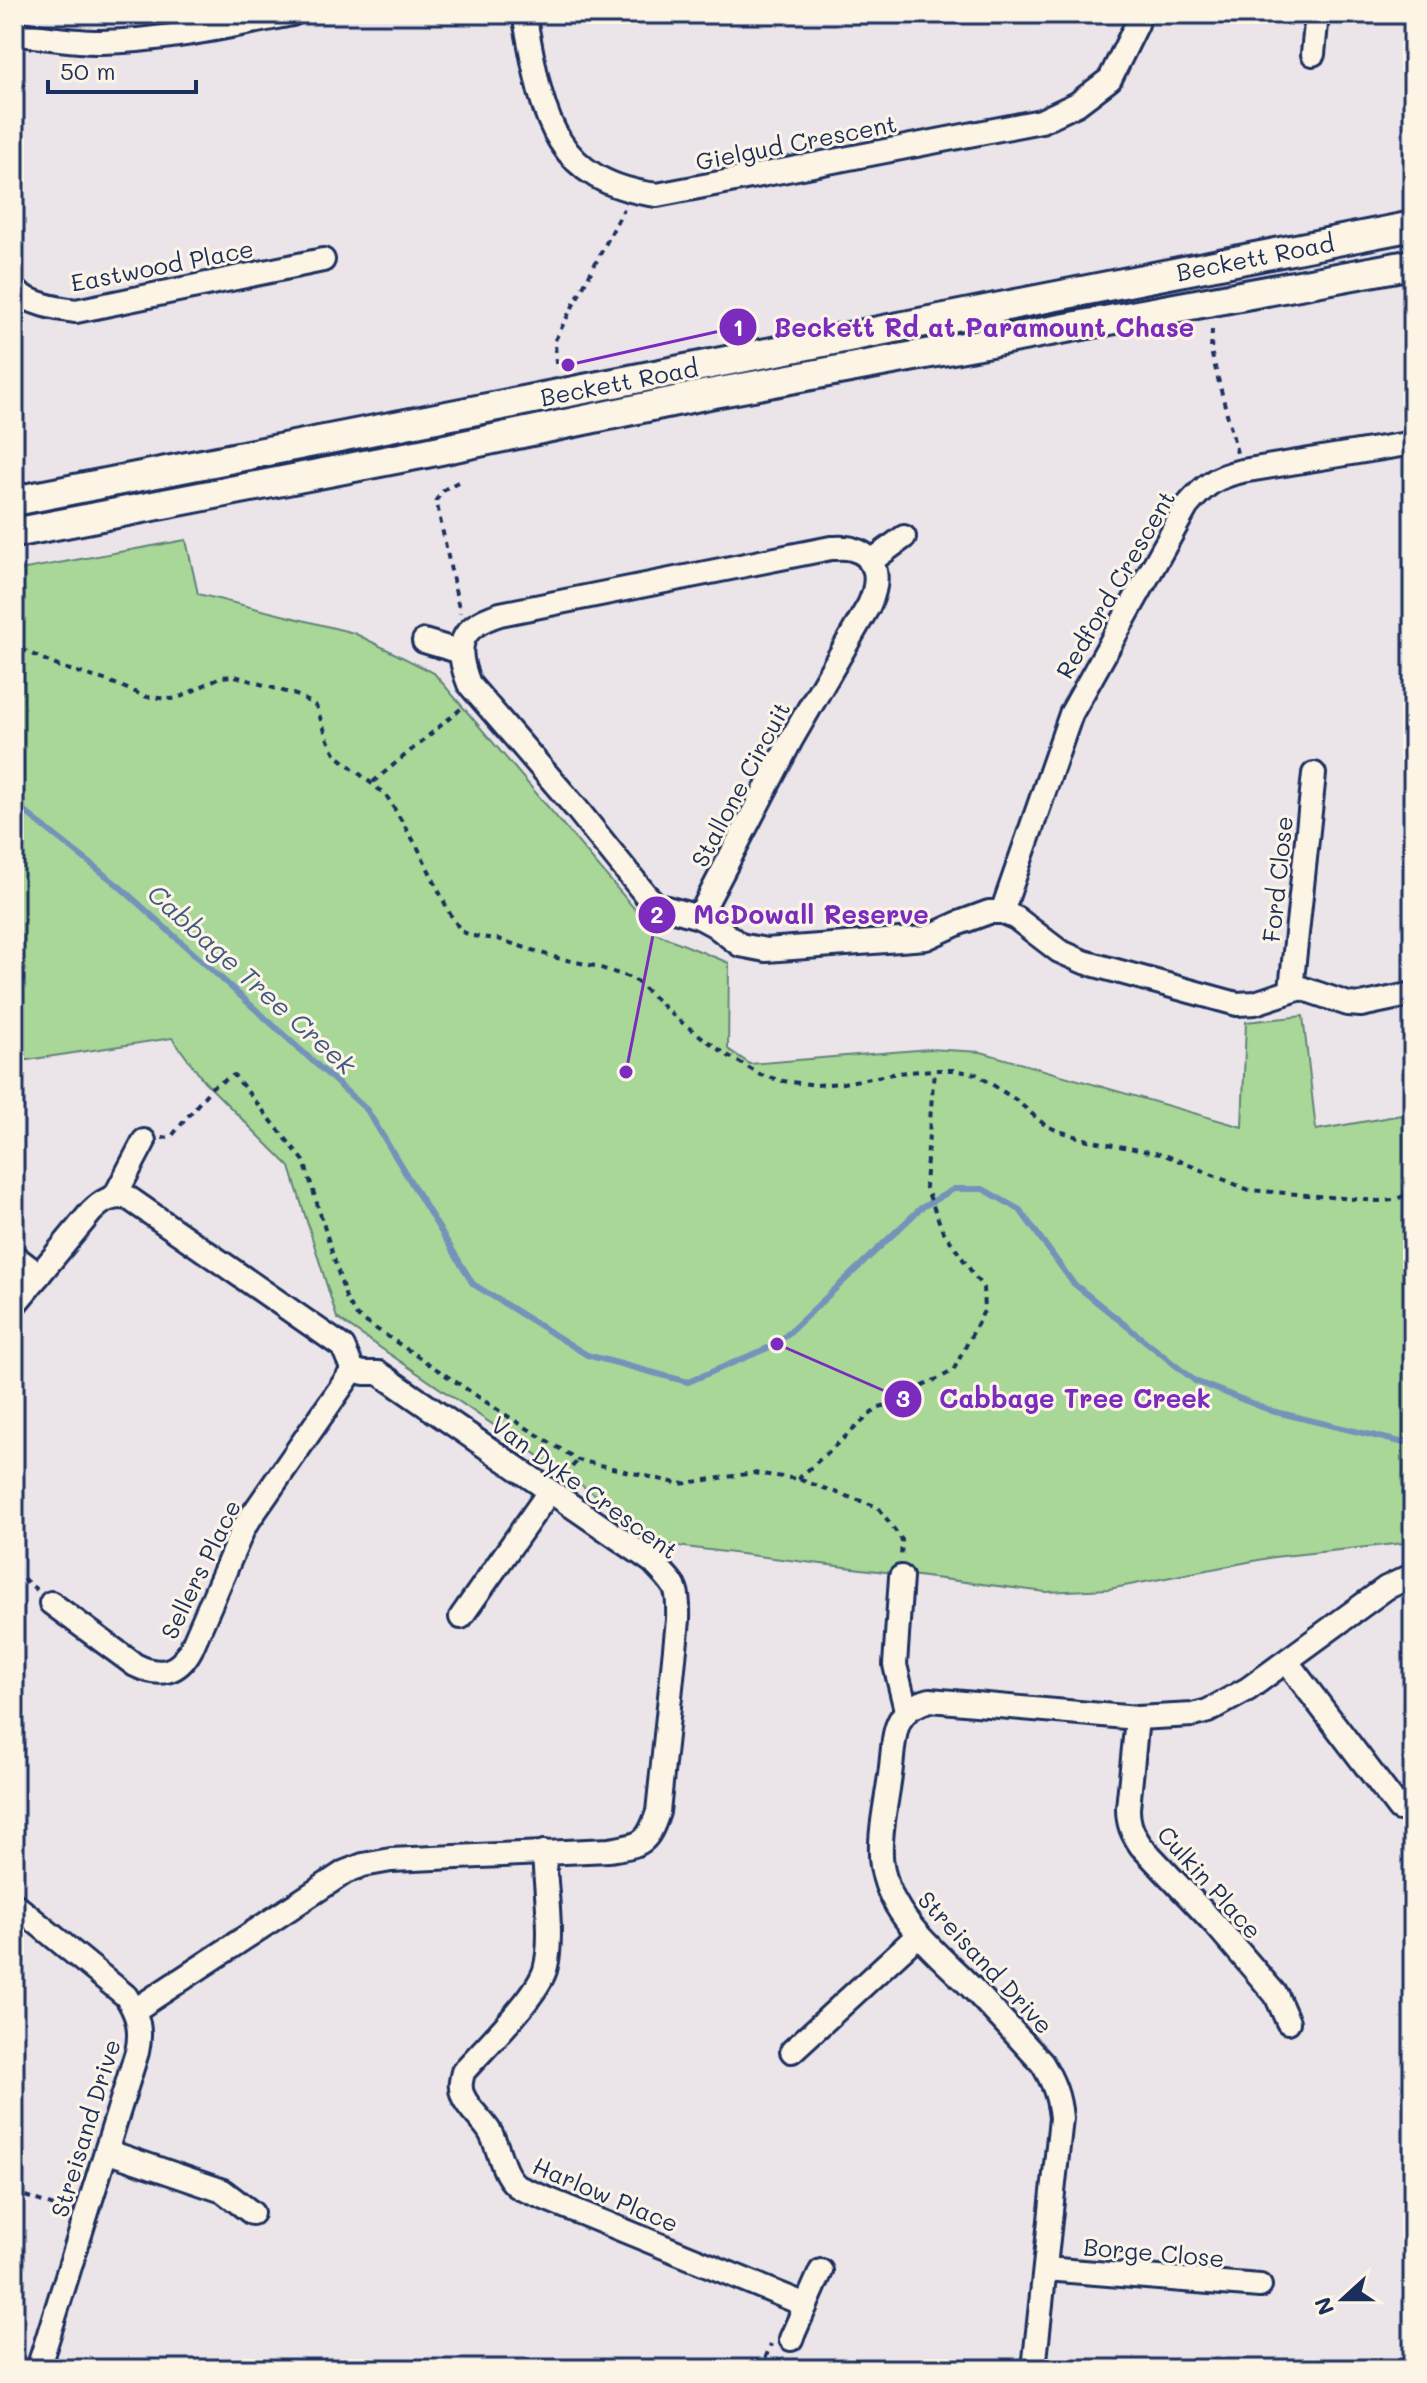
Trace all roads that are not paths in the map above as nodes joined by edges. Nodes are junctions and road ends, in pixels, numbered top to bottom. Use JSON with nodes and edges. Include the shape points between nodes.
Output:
{"nodes":[{"id":1,"x":292,"y":14,"type":"edge"},
{"id":2,"x":524,"y":14,"type":"edge"},
{"id":3,"x":1139,"y":14,"type":"edge"},
{"id":4,"x":1317,"y":14,"type":"edge"},
{"id":5,"x":246,"y":18,"type":"edge"},
{"id":6,"x":14,"y":33,"type":"edge"},
{"id":7,"x":1313,"y":54,"type":"dead end"},
{"id":8,"x":1413,"y":226,"type":"edge"},
{"id":9,"x":323,"y":260,"type":"dead end"},
{"id":10,"x":1413,"y":264,"type":"edge"},
{"id":11,"x":14,"y":291,"type":"edge"},
{"id":12,"x":1413,"y":443,"type":"edge"},
{"id":13,"x":14,"y":501,"type":"edge"},
{"id":14,"x":14,"y":533,"type":"edge"},
{"id":15,"x":904,"y":537,"type":"dead end"},
{"id":16,"x":870,"y":562,"type":"junction"},
{"id":17,"x":424,"y":641,"type":"dead end"},
{"id":18,"x":461,"y":652,"type":"junction"},
{"id":19,"x":1314,"y":774,"type":"dead end"},
{"id":20,"x":1002,"y":912,"type":"junction"},
{"id":21,"x":699,"y":917,"type":"junction"},
{"id":22,"x":1291,"y":989,"type":"junction"},
{"id":23,"x":1413,"y":994,"type":"edge"},
{"id":24,"x":144,"y":1141,"type":"road end"},
{"id":25,"x":115,"y":1196,"type":"junction"},
{"id":26,"x":14,"y":1256,"type":"edge"},
{"id":27,"x":39,"y":1275,"type":"junction"},
{"id":28,"x":14,"y":1305,"type":"edge"},
{"id":29,"x":353,"y":1370,"type":"junction"},
{"id":30,"x":549,"y":1492,"type":"junction"},
{"id":31,"x":1413,"y":1575,"type":"edge"},
{"id":32,"x":901,"y":1577,"type":"road end"},
{"id":33,"x":51,"y":1603,"type":"road end"},
{"id":34,"x":461,"y":1617,"type":"dead end"},
{"id":35,"x":1287,"y":1662,"type":"junction"},
{"id":36,"x":906,"y":1710,"type":"junction"},
{"id":37,"x":1137,"y":1718,"type":"junction"},
{"id":38,"x":1399,"y":1809,"type":"dead end"},
{"id":39,"x":544,"y":1852,"type":"junction"},
{"id":40,"x":14,"y":1904,"type":"edge"},
{"id":41,"x":918,"y":1935,"type":"junction"},
{"id":42,"x":135,"y":2010,"type":"junction"},
{"id":43,"x":1288,"y":2022,"type":"dead end"},
{"id":44,"x":792,"y":2051,"type":"dead end"},
{"id":45,"x":106,"y":2151,"type":"junction"},
{"id":46,"x":252,"y":2213,"type":"dead end"},
{"id":47,"x":1045,"y":2269,"type":"junction"},
{"id":48,"x":821,"y":2271,"type":"dead end"},
{"id":49,"x":1260,"y":2286,"type":"dead end"},
{"id":50,"x":806,"y":2305,"type":"junction"},
{"id":51,"x":791,"y":2339,"type":"dead end"},
{"id":52,"x":38,"y":2369,"type":"edge"},
{"id":53,"x":1034,"y":2369,"type":"edge"}],
"edges":[{"from":1,"to":5,"type":"street"},
{"from":2,"to":3,"type":"street","name":"Gielgud Crescent","via":[[542,104],[558,140],[604,182],[657,195],[1041,121],[1077,104],[1110,79]]},
{"from":4,"to":7,"type":"street"},
{"from":5,"to":6,"type":"street","via":[[192,33],[101,42]]},
{"from":8,"to":13,"type":"main road","name":"Beckett Road"},
{"from":9,"to":11,"type":"street","name":"Eastwood Place","via":[[76,311],[48,307]]},
{"from":10,"to":14,"type":"main road","name":"Beckett Road","via":[[709,394]]},
{"from":12,"to":20,"type":"street","name":"Redford Crescent","via":[[1242,471],[1203,487],[1187,506],[1071,714]]},
{"from":15,"to":16,"type":"street"},
{"from":16,"to":18,"type":"street","via":[[852,549],[831,548],[500,614],[472,627]]},
{"from":16,"to":21,"type":"street","name":"Stallone Circuit","via":[[877,578],[869,605]]},
{"from":17,"to":18,"type":"street"},
{"from":18,"to":21,"type":"street","via":[[460,662],[477,696],[645,894],[656,905]]},
{"from":19,"to":22,"type":"street","name":"Ford Close"},
{"from":20,"to":21,"type":"street","via":[[989,912],[926,938],[766,950],[740,945]]},
{"from":20,"to":22,"type":"street","via":[[1084,962],[1218,999],[1255,1003]]},
{"from":22,"to":23,"type":"street","via":[[1361,1005]]},
{"from":24,"to":25,"type":"street"},
{"from":25,"to":27,"type":"street","via":[[91,1212]]},
{"from":25,"to":29,"type":"street","via":[[144,1207],[343,1347]]},
{"from":26,"to":27,"type":"street"},
{"from":27,"to":28,"type":"street"},
{"from":29,"to":30,"type":"street","name":"Van Dyke Crescent","via":[[379,1373]]},
{"from":29,"to":33,"type":"street","name":"Sellers Place","via":[[244,1527],[191,1649],[178,1666],[148,1672]]},
{"from":30,"to":34,"type":"street"},
{"from":30,"to":39,"type":"street","name":"Van Dyke Crescent","via":[[653,1562],[679,1594],[658,1812],[651,1835],[631,1847]]},
{"from":31,"to":35,"type":"street","via":[[1386,1588]]},
{"from":32,"to":36,"type":"street","via":[[895,1665]]},
{"from":35,"to":37,"type":"street","via":[[1208,1711]]},
{"from":35,"to":38,"type":"street"},
{"from":36,"to":37,"type":"street","via":[[930,1700]]},
{"from":36,"to":41,"type":"street","name":"Streisand Drive","via":[[894,1736],[882,1867],[887,1887]]},
{"from":37,"to":43,"type":"street","name":"Culkin Place","via":[[1128,1808],[1132,1833],[1276,1995]]},
{"from":39,"to":42,"type":"street","name":"Van Dyke Crescent","via":[[363,1865]]},
{"from":39,"to":50,"type":"street","name":"Harlow Place","via":[[545,1969],[537,1987],[463,2072],[459,2086],[492,2136],[512,2183]]},
{"from":40,"to":42,"type":"street","name":"Streisand Drive","via":[[126,1996]]},
{"from":41,"to":44,"type":"street"},
{"from":41,"to":47,"type":"street","name":"Streisand Drive","via":[[975,1990],[1054,2082],[1061,2118]]},
{"from":42,"to":45,"type":"street","name":"Streisand Drive","via":[[140,2038]]},
{"from":45,"to":46,"type":"street","via":[[223,2191]]},
{"from":45,"to":52,"type":"street","name":"Streisand Drive"},
{"from":47,"to":49,"type":"street","name":"Borge Close"},
{"from":47,"to":53,"type":"street","name":"Streisand Drive"},
{"from":48,"to":50,"type":"street"},
{"from":50,"to":51,"type":"street"}]}
